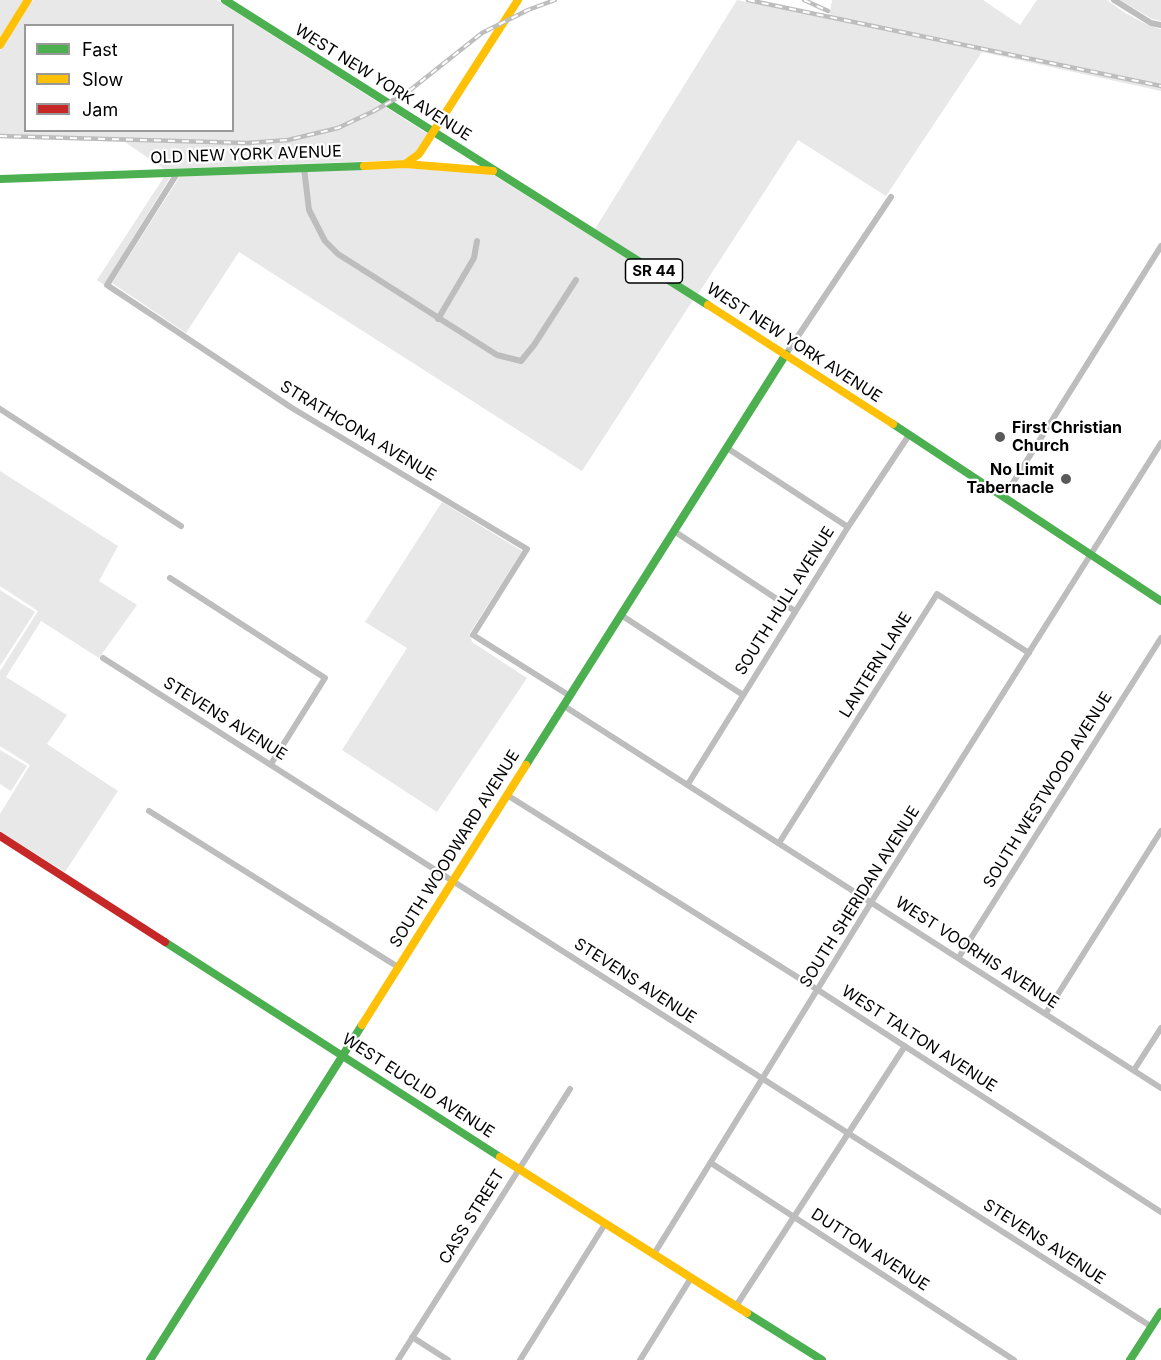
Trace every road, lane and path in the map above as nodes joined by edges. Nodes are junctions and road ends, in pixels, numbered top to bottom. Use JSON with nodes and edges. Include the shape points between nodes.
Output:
{"nodes":[{"id":1,"x":28,"y":0,"type":"edge"},
{"id":2,"x":225,"y":0,"type":"edge"},
{"id":3,"x":518,"y":0,"type":"edge"},
{"id":4,"x":1114,"y":0,"type":"edge"},
{"id":5,"x":1161,"y":25,"type":"edge"},
{"id":6,"x":0,"y":45,"type":"edge"},
{"id":7,"x":433,"y":132,"type":"junction"},
{"id":8,"x":405,"y":164,"type":"junction"},
{"id":9,"x":304,"y":168,"type":"junction"},
{"id":10,"x":494,"y":171,"type":"junction"},
{"id":11,"x":178,"y":172,"type":"junction"},
{"id":12,"x":0,"y":179,"type":"edge"},
{"id":13,"x":891,"y":197,"type":"dead end"},
{"id":14,"x":477,"y":241,"type":"dead end"},
{"id":15,"x":1161,"y":246,"type":"edge"},
{"id":16,"x":576,"y":280,"type":"dead end"},
{"id":17,"x":438,"y":319,"type":"junction"},
{"id":18,"x":786,"y":354,"type":"junction"},
{"id":19,"x":0,"y":409,"type":"edge"},
{"id":20,"x":909,"y":435,"type":"junction"},
{"id":21,"x":1161,"y":443,"type":"edge"},
{"id":22,"x":727,"y":447,"type":"junction"},
{"id":23,"x":1004,"y":497,"type":"junction"},
{"id":24,"x":181,"y":526,"type":"dead end"},
{"id":25,"x":848,"y":527,"type":"junction"},
{"id":26,"x":674,"y":531,"type":"junction"},
{"id":27,"x":1090,"y":554,"type":"junction"},
{"id":28,"x":170,"y":578,"type":"dead end"},
{"id":29,"x":1161,"y":601,"type":"edge"},
{"id":30,"x":795,"y":611,"type":"junction"},
{"id":31,"x":621,"y":615,"type":"junction"},
{"id":32,"x":1161,"y":638,"type":"edge"},
{"id":33,"x":1029,"y":653,"type":"junction"},
{"id":34,"x":103,"y":658,"type":"dead end"},
{"id":35,"x":743,"y":695,"type":"junction"},
{"id":36,"x":570,"y":696,"type":"junction"},
{"id":37,"x":564,"y":706,"type":"junction"},
{"id":38,"x":271,"y":764,"type":"junction"},
{"id":39,"x":688,"y":784,"type":"junction"},
{"id":40,"x":507,"y":795,"type":"junction"},
{"id":41,"x":148,"y":811,"type":"dead end"},
{"id":42,"x":1161,"y":831,"type":"edge"},
{"id":43,"x":0,"y":836,"type":"edge"},
{"id":44,"x":779,"y":843,"type":"junction"},
{"id":45,"x":453,"y":880,"type":"junction"},
{"id":46,"x":872,"y":901,"type":"junction"},
{"id":47,"x":959,"y":957,"type":"junction"},
{"id":48,"x":398,"y":967,"type":"junction"},
{"id":49,"x":818,"y":990,"type":"junction"},
{"id":50,"x":1046,"y":1013,"type":"junction"},
{"id":51,"x":1161,"y":1028,"type":"edge"},
{"id":52,"x":905,"y":1046,"type":"junction"},
{"id":53,"x":341,"y":1054,"type":"junction"},
{"id":54,"x":1134,"y":1070,"type":"junction"},
{"id":55,"x":763,"y":1078,"type":"junction"},
{"id":56,"x":1161,"y":1088,"type":"edge"},
{"id":57,"x":570,"y":1089,"type":"dead end"},
{"id":58,"x":850,"y":1134,"type":"junction"},
{"id":59,"x":711,"y":1164,"type":"junction"},
{"id":60,"x":518,"y":1168,"type":"junction"},
{"id":61,"x":1161,"y":1212,"type":"edge"},
{"id":62,"x":794,"y":1218,"type":"junction"},
{"id":63,"x":605,"y":1224,"type":"junction"},
{"id":64,"x":654,"y":1254,"type":"junction"},
{"id":65,"x":691,"y":1278,"type":"junction"},
{"id":66,"x":736,"y":1306,"type":"junction"},
{"id":67,"x":1161,"y":1312,"type":"edge"},
{"id":68,"x":1152,"y":1327,"type":"junction"},
{"id":69,"x":412,"y":1337,"type":"junction"},
{"id":70,"x":150,"y":1360,"type":"edge"},
{"id":71,"x":398,"y":1360,"type":"edge"},
{"id":72,"x":448,"y":1360,"type":"edge"},
{"id":73,"x":520,"y":1360,"type":"edge"},
{"id":74,"x":640,"y":1360,"type":"edge"},
{"id":75,"x":822,"y":1360,"type":"edge"},
{"id":76,"x":1014,"y":1360,"type":"edge"},
{"id":77,"x":1130,"y":1360,"type":"edge"}],
"edges":[{"from":1,"to":6,"type":"main road"},
{"from":2,"to":7,"type":"main road","name":"WEST NEW YORK AVENUE","number":"SR 44"},
{"from":3,"to":7,"type":"main road"},
{"from":4,"to":5,"type":"street"},
{"from":7,"to":8,"type":"main road","via":[[419,154]]},
{"from":7,"to":10,"type":"main road","name":"WEST NEW YORK AVENUE","number":"SR 44"},
{"from":8,"to":9,"type":"main road","name":"OLD NEW YORK AVENUE"},
{"from":8,"to":10,"type":"main road","name":"OLD NEW YORK AVENUE"},
{"from":9,"to":11,"type":"main road","name":"OLD NEW YORK AVENUE"},
{"from":9,"to":17,"type":"street","via":[[309,210],[325,241],[338,255]]},
{"from":10,"to":18,"type":"main road","name":"WEST NEW YORK AVENUE","number":"SR 44"},
{"from":11,"to":12,"type":"main road","name":"OLD NEW YORK AVENUE"},
{"from":11,"to":36,"type":"street","name":"STRATHCONA AVENUE","via":[[107,285],[292,408],[527,549],[473,635]]},
{"from":13,"to":18,"type":"street"},
{"from":14,"to":17,"type":"street","via":[[474,258]]},
{"from":15,"to":23,"type":"street"},
{"from":16,"to":17,"type":"street","via":[[521,361],[497,355]]},
{"from":18,"to":20,"type":"main road","name":"WEST NEW YORK AVENUE","number":"SR 44"},
{"from":18,"to":22,"type":"main road","name":"SOUTH WOODWARD AVENUE"},
{"from":19,"to":24,"type":"street"},
{"from":20,"to":23,"type":"main road","name":"WEST NEW YORK AVENUE","number":"SR 44"},
{"from":20,"to":25,"type":"street","name":"SOUTH HULL AVENUE"},
{"from":21,"to":27,"type":"street","name":"SOUTH SHERIDAN AVENUE"},
{"from":22,"to":25,"type":"street"},
{"from":22,"to":26,"type":"main road","name":"SOUTH WOODWARD AVENUE"},
{"from":23,"to":27,"type":"main road","name":"WEST NEW YORK AVENUE","number":"SR 44"},
{"from":25,"to":30,"type":"street","name":"SOUTH HULL AVENUE"},
{"from":26,"to":30,"type":"street"},
{"from":26,"to":31,"type":"main road","name":"SOUTH WOODWARD AVENUE"},
{"from":27,"to":29,"type":"main road","name":"WEST NEW YORK AVENUE","number":"SR 44"},
{"from":27,"to":33,"type":"street","name":"SOUTH SHERIDAN AVENUE"},
{"from":28,"to":38,"type":"street","via":[[325,678]]},
{"from":30,"to":35,"type":"street","name":"SOUTH HULL AVENUE"},
{"from":31,"to":35,"type":"street"},
{"from":31,"to":36,"type":"main road","name":"SOUTH WOODWARD AVENUE"},
{"from":32,"to":47,"type":"street","name":"SOUTH WESTWOOD AVENUE"},
{"from":33,"to":44,"type":"street","name":"LANTERN LANE","via":[[937,594]]},
{"from":33,"to":46,"type":"street","name":"SOUTH SHERIDAN AVENUE"},
{"from":34,"to":38,"type":"street","name":"STEVENS AVENUE"},
{"from":35,"to":39,"type":"street","name":"SOUTH HULL AVENUE"},
{"from":36,"to":37,"type":"main road","name":"SOUTH WOODWARD AVENUE"},
{"from":37,"to":39,"type":"street","name":"WEST VOORHIS AVENUE"},
{"from":37,"to":40,"type":"main road","name":"SOUTH WOODWARD AVENUE"},
{"from":38,"to":45,"type":"street","name":"STEVENS AVENUE"},
{"from":39,"to":44,"type":"street","name":"WEST VOORHIS AVENUE"},
{"from":40,"to":45,"type":"main road","name":"SOUTH WOODWARD AVENUE"},
{"from":40,"to":49,"type":"street","name":"WEST TALTON AVENUE"},
{"from":41,"to":48,"type":"street"},
{"from":42,"to":50,"type":"street"},
{"from":43,"to":53,"type":"main road","name":"WEST EUCLID AVENUE"},
{"from":44,"to":46,"type":"street","name":"WEST VOORHIS AVENUE"},
{"from":45,"to":48,"type":"main road","name":"SOUTH WOODWARD AVENUE"},
{"from":45,"to":55,"type":"street","name":"STEVENS AVENUE"},
{"from":46,"to":47,"type":"street","name":"WEST VOORHIS AVENUE"},
{"from":46,"to":49,"type":"street","name":"SOUTH SHERIDAN AVENUE"},
{"from":47,"to":50,"type":"street","name":"WEST VOORHIS AVENUE"},
{"from":48,"to":53,"type":"main road","name":"SOUTH WOODWARD AVENUE"},
{"from":49,"to":52,"type":"street","name":"WEST TALTON AVENUE"},
{"from":49,"to":55,"type":"street","name":"SOUTH SHERIDAN AVENUE"},
{"from":50,"to":54,"type":"street","name":"WEST VOORHIS AVENUE"},
{"from":51,"to":54,"type":"street"},
{"from":52,"to":58,"type":"street"},
{"from":52,"to":61,"type":"street","name":"WEST TALTON AVENUE"},
{"from":53,"to":60,"type":"main road","name":"WEST EUCLID AVENUE"},
{"from":53,"to":70,"type":"main road","name":"SOUTH WOODWARD AVENUE"},
{"from":54,"to":56,"type":"street","name":"WEST VOORHIS AVENUE"},
{"from":55,"to":58,"type":"street","name":"STEVENS AVENUE"},
{"from":55,"to":59,"type":"street","name":"SOUTH SHERIDAN AVENUE"},
{"from":57,"to":60,"type":"street","name":"CASS STREET"},
{"from":58,"to":62,"type":"street"},
{"from":58,"to":68,"type":"street","name":"STEVENS AVENUE"},
{"from":59,"to":62,"type":"street","name":"DUTTON AVENUE"},
{"from":59,"to":64,"type":"street","name":"SOUTH SHERIDAN AVENUE"},
{"from":60,"to":63,"type":"main road","name":"WEST EUCLID AVENUE"},
{"from":60,"to":69,"type":"street","name":"CASS STREET"},
{"from":62,"to":66,"type":"street"},
{"from":62,"to":76,"type":"street","name":"DUTTON AVENUE"},
{"from":63,"to":64,"type":"main road","name":"WEST EUCLID AVENUE"},
{"from":63,"to":73,"type":"street"},
{"from":64,"to":65,"type":"main road","name":"WEST EUCLID AVENUE"},
{"from":65,"to":66,"type":"main road","name":"WEST EUCLID AVENUE"},
{"from":65,"to":74,"type":"street"},
{"from":66,"to":75,"type":"main road","name":"WEST EUCLID AVENUE"},
{"from":67,"to":68,"type":"main road"},
{"from":68,"to":77,"type":"main road"},
{"from":69,"to":71,"type":"street","name":"CASS STREET"},
{"from":69,"to":72,"type":"street"}]}
